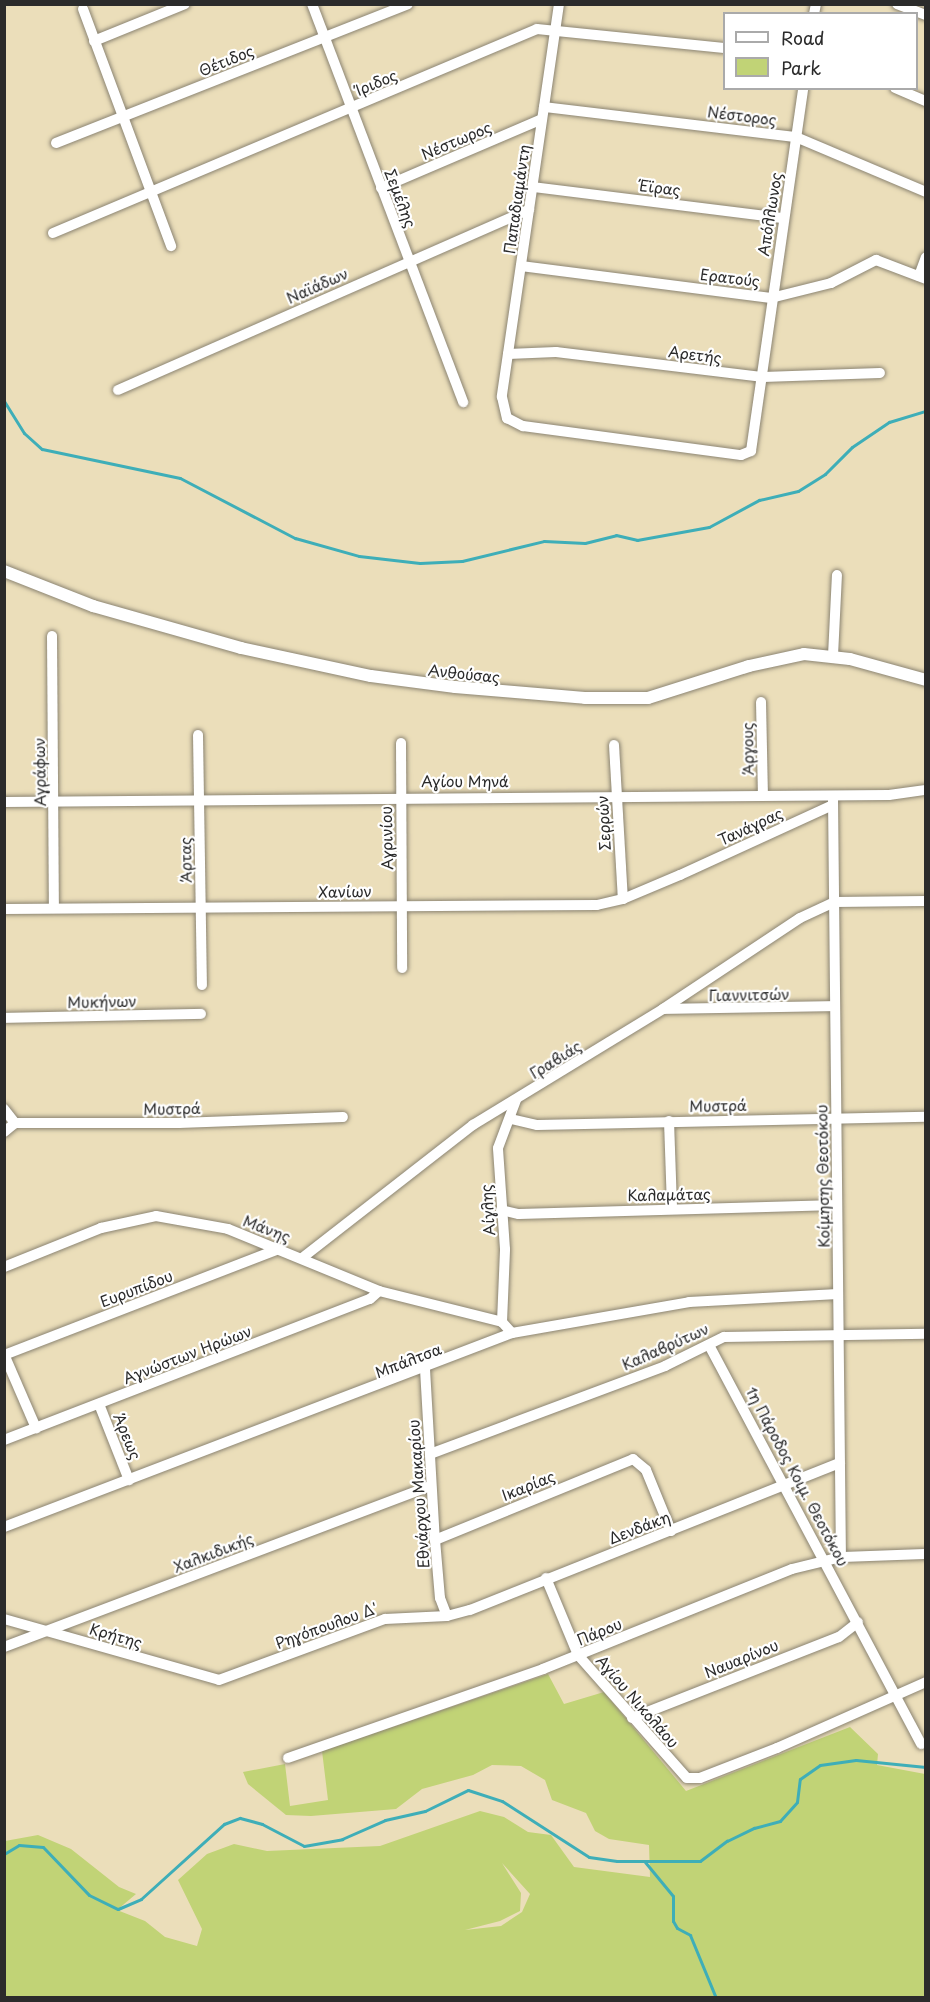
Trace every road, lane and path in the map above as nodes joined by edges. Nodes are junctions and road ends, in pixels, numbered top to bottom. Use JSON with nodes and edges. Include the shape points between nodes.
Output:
{"nodes":[{"id":1,"x":185,"y":4,"type":"edge"},
{"id":2,"x":312,"y":4,"type":"edge"},
{"id":3,"x":408,"y":4,"type":"edge"},
{"id":4,"x":559,"y":4,"type":"edge"},
{"id":5,"x":897,"y":4,"type":"edge"},
{"id":6,"x":82,"y":9,"type":"dead end"},
{"id":7,"x":926,"y":15,"type":"edge"},
{"id":8,"x":556,"y":28,"type":"junction"},
{"id":9,"x":324,"y":36,"type":"junction"},
{"id":10,"x":94,"y":41,"type":"junction"},
{"id":11,"x":723,"y":48,"type":"edge"},
{"id":12,"x":803,"y":90,"type":"edge"},
{"id":13,"x":900,"y":90,"type":"edge"},
{"id":14,"x":926,"y":101,"type":"edge"},
{"id":15,"x":544,"y":107,"type":"junction"},
{"id":16,"x":351,"y":109,"type":"junction"},
{"id":17,"x":123,"y":118,"type":"junction"},
{"id":18,"x":542,"y":119,"type":"junction"},
{"id":19,"x":796,"y":137,"type":"junction"},
{"id":20,"x":56,"y":143,"type":"dead end"},
{"id":21,"x":533,"y":187,"type":"junction"},
{"id":22,"x":381,"y":188,"type":"junction"},
{"id":23,"x":151,"y":192,"type":"junction"},
{"id":24,"x":926,"y":192,"type":"edge"},
{"id":25,"x":529,"y":210,"type":"junction"},
{"id":26,"x":783,"y":218,"type":"junction"},
{"id":27,"x":53,"y":233,"type":"dead end"},
{"id":28,"x":171,"y":246,"type":"dead end"},
{"id":29,"x":926,"y":257,"type":"edge"},
{"id":30,"x":408,"y":261,"type":"junction"},
{"id":31,"x":521,"y":266,"type":"junction"},
{"id":32,"x":922,"y":278,"type":"edge"},
{"id":33,"x":771,"y":297,"type":"junction"},
{"id":34,"x":508,"y":354,"type":"junction"},
{"id":35,"x":880,"y":373,"type":"dead end"},
{"id":36,"x":763,"y":377,"type":"junction"},
{"id":37,"x":118,"y":390,"type":"dead end"},
{"id":38,"x":463,"y":402,"type":"dead end"},
{"id":39,"x":751,"y":451,"type":"joint"},
{"id":40,"x":4,"y":570,"type":"edge"},
{"id":41,"x":837,"y":575,"type":"dead end"},
{"id":42,"x":52,"y":636,"type":"dead end"},
{"id":43,"x":833,"y":656,"type":"junction"},
{"id":44,"x":926,"y":680,"type":"edge"},
{"id":45,"x":762,"y":702,"type":"dead end"},
{"id":46,"x":198,"y":735,"type":"dead end"},
{"id":47,"x":401,"y":743,"type":"dead end"},
{"id":48,"x":614,"y":745,"type":"dead end"},
{"id":49,"x":926,"y":790,"type":"edge"},
{"id":50,"x":400,"y":796,"type":"junction"},
{"id":51,"x":617,"y":796,"type":"junction"},
{"id":52,"x":763,"y":796,"type":"junction"},
{"id":53,"x":199,"y":799,"type":"junction"},
{"id":54,"x":833,"y":800,"type":"junction"},
{"id":55,"x":4,"y":802,"type":"edge"},
{"id":56,"x":55,"y":802,"type":"junction"},
{"id":57,"x":680,"y":875,"type":"joint"},
{"id":58,"x":623,"y":899,"type":"junction"},
{"id":59,"x":926,"y":901,"type":"edge"},
{"id":60,"x":834,"y":902,"type":"junction"},
{"id":61,"x":402,"y":905,"type":"junction"},
{"id":62,"x":54,"y":908,"type":"junction"},
{"id":63,"x":201,"y":908,"type":"junction"},
{"id":64,"x":4,"y":909,"type":"edge"},
{"id":65,"x":402,"y":968,"type":"dead end"},
{"id":66,"x":202,"y":985,"type":"dead end"},
{"id":67,"x":835,"y":1006,"type":"junction"},
{"id":68,"x":663,"y":1009,"type":"junction"},
{"id":69,"x":201,"y":1014,"type":"dead end"},
{"id":70,"x":4,"y":1018,"type":"edge"},
{"id":71,"x":516,"y":1100,"type":"junction"},
{"id":72,"x":4,"y":1109,"type":"edge"},
{"id":73,"x":343,"y":1117,"type":"dead end"},
{"id":74,"x":926,"y":1117,"type":"edge"},
{"id":75,"x":511,"y":1119,"type":"junction"},
{"id":76,"x":836,"y":1119,"type":"junction"},
{"id":77,"x":669,"y":1121,"type":"junction"},
{"id":78,"x":15,"y":1123,"type":"junction"},
{"id":79,"x":4,"y":1132,"type":"edge"},
{"id":80,"x":837,"y":1205,"type":"junction"},
{"id":81,"x":672,"y":1209,"type":"junction"},
{"id":82,"x":501,"y":1210,"type":"junction"},
{"id":83,"x":279,"y":1249,"type":"junction"},
{"id":84,"x":302,"y":1258,"type":"junction"},
{"id":85,"x":4,"y":1267,"type":"edge"},
{"id":86,"x":379,"y":1291,"type":"junction"},
{"id":87,"x":838,"y":1294,"type":"junction"},
{"id":88,"x":502,"y":1322,"type":"junction"},
{"id":89,"x":512,"y":1333,"type":"junction"},
{"id":90,"x":926,"y":1334,"type":"edge"},
{"id":91,"x":838,"y":1335,"type":"junction"},
{"id":92,"x":709,"y":1345,"type":"junction"},
{"id":93,"x":5,"y":1355,"type":"edge"},
{"id":94,"x":425,"y":1369,"type":"junction"},
{"id":95,"x":99,"y":1404,"type":"junction"},
{"id":96,"x":36,"y":1428,"type":"junction"},
{"id":97,"x":4,"y":1440,"type":"edge"},
{"id":98,"x":430,"y":1454,"type":"junction"},
{"id":99,"x":840,"y":1463,"type":"junction"},
{"id":100,"x":129,"y":1480,"type":"junction"},
{"id":101,"x":785,"y":1485,"type":"junction"},
{"id":102,"x":431,"y":1486,"type":"junction"},
{"id":103,"x":4,"y":1527,"type":"edge"},
{"id":104,"x":671,"y":1531,"type":"junction"},
{"id":105,"x":435,"y":1540,"type":"junction"},
{"id":106,"x":926,"y":1554,"type":"edge"},
{"id":107,"x":841,"y":1557,"type":"junction"},
{"id":108,"x":825,"y":1560,"type":"junction"},
{"id":109,"x":546,"y":1578,"type":"junction"},
{"id":110,"x":447,"y":1616,"type":"junction"},
{"id":111,"x":4,"y":1619,"type":"edge"},
{"id":112,"x":858,"y":1622,"type":"junction"},
{"id":113,"x":46,"y":1631,"type":"junction"},
{"id":114,"x":4,"y":1647,"type":"edge"},
{"id":115,"x":578,"y":1655,"type":"junction"},
{"id":116,"x":219,"y":1680,"type":"joint"},
{"id":117,"x":926,"y":1682,"type":"edge"},
{"id":118,"x":899,"y":1697,"type":"junction"},
{"id":119,"x":632,"y":1718,"type":"junction"},
{"id":120,"x":921,"y":1744,"type":"dead end"},
{"id":121,"x":288,"y":1758,"type":"dead end"}],
"edges":[{"from":1,"to":10,"type":"street"},
{"from":2,"to":9,"type":"street","name":"Σεμέλης"},
{"from":3,"to":9,"type":"street","name":"Θέτιδος"},
{"from":4,"to":8,"type":"street","name":"Παπαδιαμάντη"},
{"from":5,"to":7,"type":"street"},
{"from":6,"to":10,"type":"street"},
{"from":8,"to":11,"type":"street","name":"Ίριδος"},
{"from":8,"to":15,"type":"street","name":"Παπαδιαμάντη"},
{"from":8,"to":16,"type":"street","name":"Ίριδος","via":[[537,29]]},
{"from":9,"to":16,"type":"street","name":"Σεμέλης"},
{"from":9,"to":17,"type":"street","name":"Θέτιδος"},
{"from":10,"to":17,"type":"street"},
{"from":12,"to":19,"type":"street","name":"Απόλλωνος"},
{"from":13,"to":14,"type":"street"},
{"from":15,"to":18,"type":"street","name":"Παπαδιαμάντη"},
{"from":15,"to":19,"type":"street","name":"Νέστορος"},
{"from":16,"to":22,"type":"street","name":"Σεμέλης"},
{"from":16,"to":23,"type":"street","name":"Ίριδος"},
{"from":17,"to":20,"type":"street","name":"Θέτιδος"},
{"from":17,"to":23,"type":"street"},
{"from":18,"to":21,"type":"street","name":"Παπαδιαμάντη"},
{"from":18,"to":22,"type":"street","name":"Νέστωρος"},
{"from":19,"to":24,"type":"street","name":"Νέστορος"},
{"from":19,"to":26,"type":"street","name":"Απόλλωνος"},
{"from":21,"to":25,"type":"street","name":"Παπαδιαμάντη"},
{"from":21,"to":26,"type":"street","name":"Έϊρας"},
{"from":22,"to":30,"type":"street","name":"Σεμέλης"},
{"from":23,"to":27,"type":"street","name":"Ίριδος"},
{"from":23,"to":28,"type":"street"},
{"from":25,"to":30,"type":"street","name":"Ναϊάδων"},
{"from":25,"to":31,"type":"street","name":"Παπαδιαμάντη"},
{"from":26,"to":33,"type":"street","name":"Απόλλωνος"},
{"from":29,"to":32,"type":"street"},
{"from":30,"to":37,"type":"street","name":"Ναϊάδων"},
{"from":30,"to":38,"type":"street","name":"Σεμέλης"},
{"from":31,"to":33,"type":"street","name":"Ερατούς"},
{"from":31,"to":34,"type":"street","name":"Παπαδιαμάντη"},
{"from":32,"to":33,"type":"street","name":"Ερατούς","via":[[876,260],[831,283]]},
{"from":33,"to":36,"type":"street","name":"Απόλλωνος"},
{"from":34,"to":36,"type":"street","name":"Αρετής","via":[[556,352]]},
{"from":34,"to":39,"type":"street","name":"Παπαδιαμάντη","via":[[502,397],[507,418],[523,426],[741,455]]},
{"from":35,"to":36,"type":"street","name":"Αρετής"},
{"from":36,"to":39,"type":"street","name":"Απόλλωνος"},
{"from":40,"to":43,"type":"street","name":"Ανθούσας","via":[[93,606],[241,648],[371,676],[455,687],[594,699],[648,698],[780,658],[804,654]]},
{"from":41,"to":43,"type":"street"},
{"from":42,"to":56,"type":"street","name":"Αγράφων"},
{"from":43,"to":44,"type":"street","name":"Ανθούσας"},
{"from":45,"to":52,"type":"street","name":"Άργους"},
{"from":46,"to":53,"type":"street","name":"Άρτας"},
{"from":47,"to":50,"type":"street","name":"Αγρινίου"},
{"from":48,"to":51,"type":"street","name":"Σερρών"},
{"from":49,"to":54,"type":"street","name":"Αγίου Μηνά"},
{"from":50,"to":51,"type":"street","name":"Αγίου Μηνά"},
{"from":50,"to":53,"type":"street","name":"Αγίου Μηνά"},
{"from":50,"to":61,"type":"street","name":"Αγρινίου"},
{"from":51,"to":52,"type":"street","name":"Αγίου Μηνά"},
{"from":51,"to":58,"type":"street","name":"Σερρών"},
{"from":52,"to":54,"type":"street","name":"Αγίου Μηνά"},
{"from":53,"to":56,"type":"street","name":"Αγίου Μηνά"},
{"from":53,"to":63,"type":"street","name":"Άρτας"},
{"from":54,"to":57,"type":"street","name":"Τανάγρας"},
{"from":54,"to":60,"type":"street","name":"Κοίμησης Θεοτόκου"},
{"from":55,"to":56,"type":"street","name":"Αγίου Μηνά"},
{"from":56,"to":62,"type":"street","name":"Αγράφων"},
{"from":57,"to":58,"type":"street","name":"Χανίων"},
{"from":58,"to":61,"type":"street","name":"Χανίων","via":[[597,905]]},
{"from":59,"to":60,"type":"street"},
{"from":60,"to":67,"type":"street","name":"Κοίμησης Θεοτόκου"},
{"from":60,"to":68,"type":"street","name":"Γραβιάς","via":[[800,918]]},
{"from":61,"to":63,"type":"street","name":"Χανίων"},
{"from":61,"to":65,"type":"street","name":"Αγρινίου"},
{"from":62,"to":63,"type":"street","name":"Χανίων"},
{"from":62,"to":64,"type":"street","name":"Χανίων"},
{"from":63,"to":66,"type":"street","name":"Άρτας"},
{"from":67,"to":68,"type":"street","name":"Γιαννιτσών"},
{"from":67,"to":76,"type":"street","name":"Κοίμησης Θεοτόκου"},
{"from":68,"to":71,"type":"street","name":"Γραβιάς"},
{"from":69,"to":70,"type":"street","name":"Μυκήνων"},
{"from":71,"to":75,"type":"street","name":"Αίγλης"},
{"from":71,"to":84,"type":"street","name":"Γραβιάς","via":[[473,1125]]},
{"from":72,"to":78,"type":"street"},
{"from":73,"to":78,"type":"street","name":"Μυστρά"},
{"from":74,"to":76,"type":"street","name":"Μυστρά"},
{"from":75,"to":77,"type":"street","name":"Μυστρά","via":[[537,1125]]},
{"from":75,"to":82,"type":"street","name":"Αίγλης","via":[[498,1148]]},
{"from":76,"to":77,"type":"street","name":"Μυστρά"},
{"from":76,"to":80,"type":"street","name":"Κοίμησης Θεοτόκου"},
{"from":77,"to":81,"type":"street"},
{"from":78,"to":79,"type":"street"},
{"from":80,"to":81,"type":"street","name":"Καλαμάτας"},
{"from":80,"to":87,"type":"street","name":"Κοίμησης Θεοτόκου"},
{"from":81,"to":82,"type":"street","name":"Καλαμάτας","via":[[519,1214]]},
{"from":82,"to":88,"type":"street","name":"Αίγλης"},
{"from":83,"to":84,"type":"street","name":"Μάνης"},
{"from":83,"to":85,"type":"street","name":"Μάνης","via":[[228,1229],[156,1215],[101,1228]]},
{"from":83,"to":93,"type":"street","name":"Ευρυπίδου"},
{"from":84,"to":86,"type":"street","name":"Μάνης"},
{"from":86,"to":88,"type":"street","name":"Μάνης"},
{"from":86,"to":95,"type":"street","name":"Αγνώστων Ηρώων","via":[[370,1299]]},
{"from":87,"to":89,"type":"street","name":"Μπάλτσα","via":[[689,1302]]},
{"from":87,"to":91,"type":"street","name":"Κοίμησης Θεοτόκου"},
{"from":88,"to":89,"type":"street"},
{"from":89,"to":94,"type":"street","name":"Μπάλτσα"},
{"from":90,"to":91,"type":"street","name":"Καλαβρύτων"},
{"from":91,"to":92,"type":"street","name":"Καλαβρύτων","via":[[738,1334]]},
{"from":91,"to":99,"type":"street","name":"Κοίμησης Θεοτόκου"},
{"from":92,"to":98,"type":"street","name":"Καλαβρύτων","via":[[665,1366]]},
{"from":92,"to":101,"type":"street","name":"1η Πάροδος Κοιμ. Θεοτόκου"},
{"from":93,"to":96,"type":"street"},
{"from":94,"to":98,"type":"street","name":"Εθνάρχου Μακαρίου"},
{"from":94,"to":100,"type":"street","name":"Μπάλτσα"},
{"from":95,"to":96,"type":"street","name":"Αγνώστων Ηρώων"},
{"from":95,"to":100,"type":"street","name":"Άρεως"},
{"from":96,"to":97,"type":"street","name":"Αγνώστων Ηρώων"},
{"from":98,"to":102,"type":"street","name":"Εθνάρχου Μακαρίου"},
{"from":99,"to":101,"type":"street","name":"Δενδάκη"},
{"from":99,"to":107,"type":"street","name":"Κοίμησης Θεοτόκου"},
{"from":100,"to":103,"type":"street","name":"Μπάλτσα"},
{"from":101,"to":104,"type":"street","name":"Δενδάκη"},
{"from":101,"to":108,"type":"street","name":"1η Πάροδος Κοιμ. Θεοτόκου"},
{"from":102,"to":105,"type":"street","name":"Εθνάρχου Μακαρίου"},
{"from":102,"to":113,"type":"street","name":"Χαλκιδικής"},
{"from":104,"to":105,"type":"street","name":"Ικαρίας","via":[[646,1470],[633,1459]]},
{"from":104,"to":109,"type":"street","name":"Δενδάκη"},
{"from":105,"to":110,"type":"street","name":"Εθνάρχου Μακαρίου","via":[[440,1598]]},
{"from":106,"to":107,"type":"street","name":"Πάρου"},
{"from":107,"to":108,"type":"street","name":"Πάρου"},
{"from":108,"to":112,"type":"street","name":"1η Πάροδος Κοιμ. Θεοτόκου"},
{"from":108,"to":115,"type":"street","name":"Πάρου","via":[[777,1574]]},
{"from":109,"to":110,"type":"street","name":"Δενδάκη"},
{"from":109,"to":115,"type":"street","name":"Αγίου Νικολάου"},
{"from":110,"to":116,"type":"street","name":"Ρηγόπουλου Δ'","via":[[385,1619]]},
{"from":111,"to":113,"type":"street","name":"Κρήτης"},
{"from":112,"to":118,"type":"street","name":"1η Πάροδος Κοιμ. Θεοτόκου"},
{"from":112,"to":119,"type":"street","name":"Ναυαρίνου","via":[[845,1635]]},
{"from":113,"to":114,"type":"street","name":"Χαλκιδικής"},
{"from":113,"to":116,"type":"street","name":"Κρήτης"},
{"from":115,"to":119,"type":"street","name":"Αγίου Νικολάου"},
{"from":115,"to":121,"type":"street","name":"Πάρου"},
{"from":117,"to":118,"type":"street"},
{"from":118,"to":119,"type":"street","name":"Αγίου Νικολάου","via":[[696,1779],[684,1775]]},
{"from":118,"to":120,"type":"street","name":"1η Πάροδος Κοιμ. Θεοτόκου"}]}
